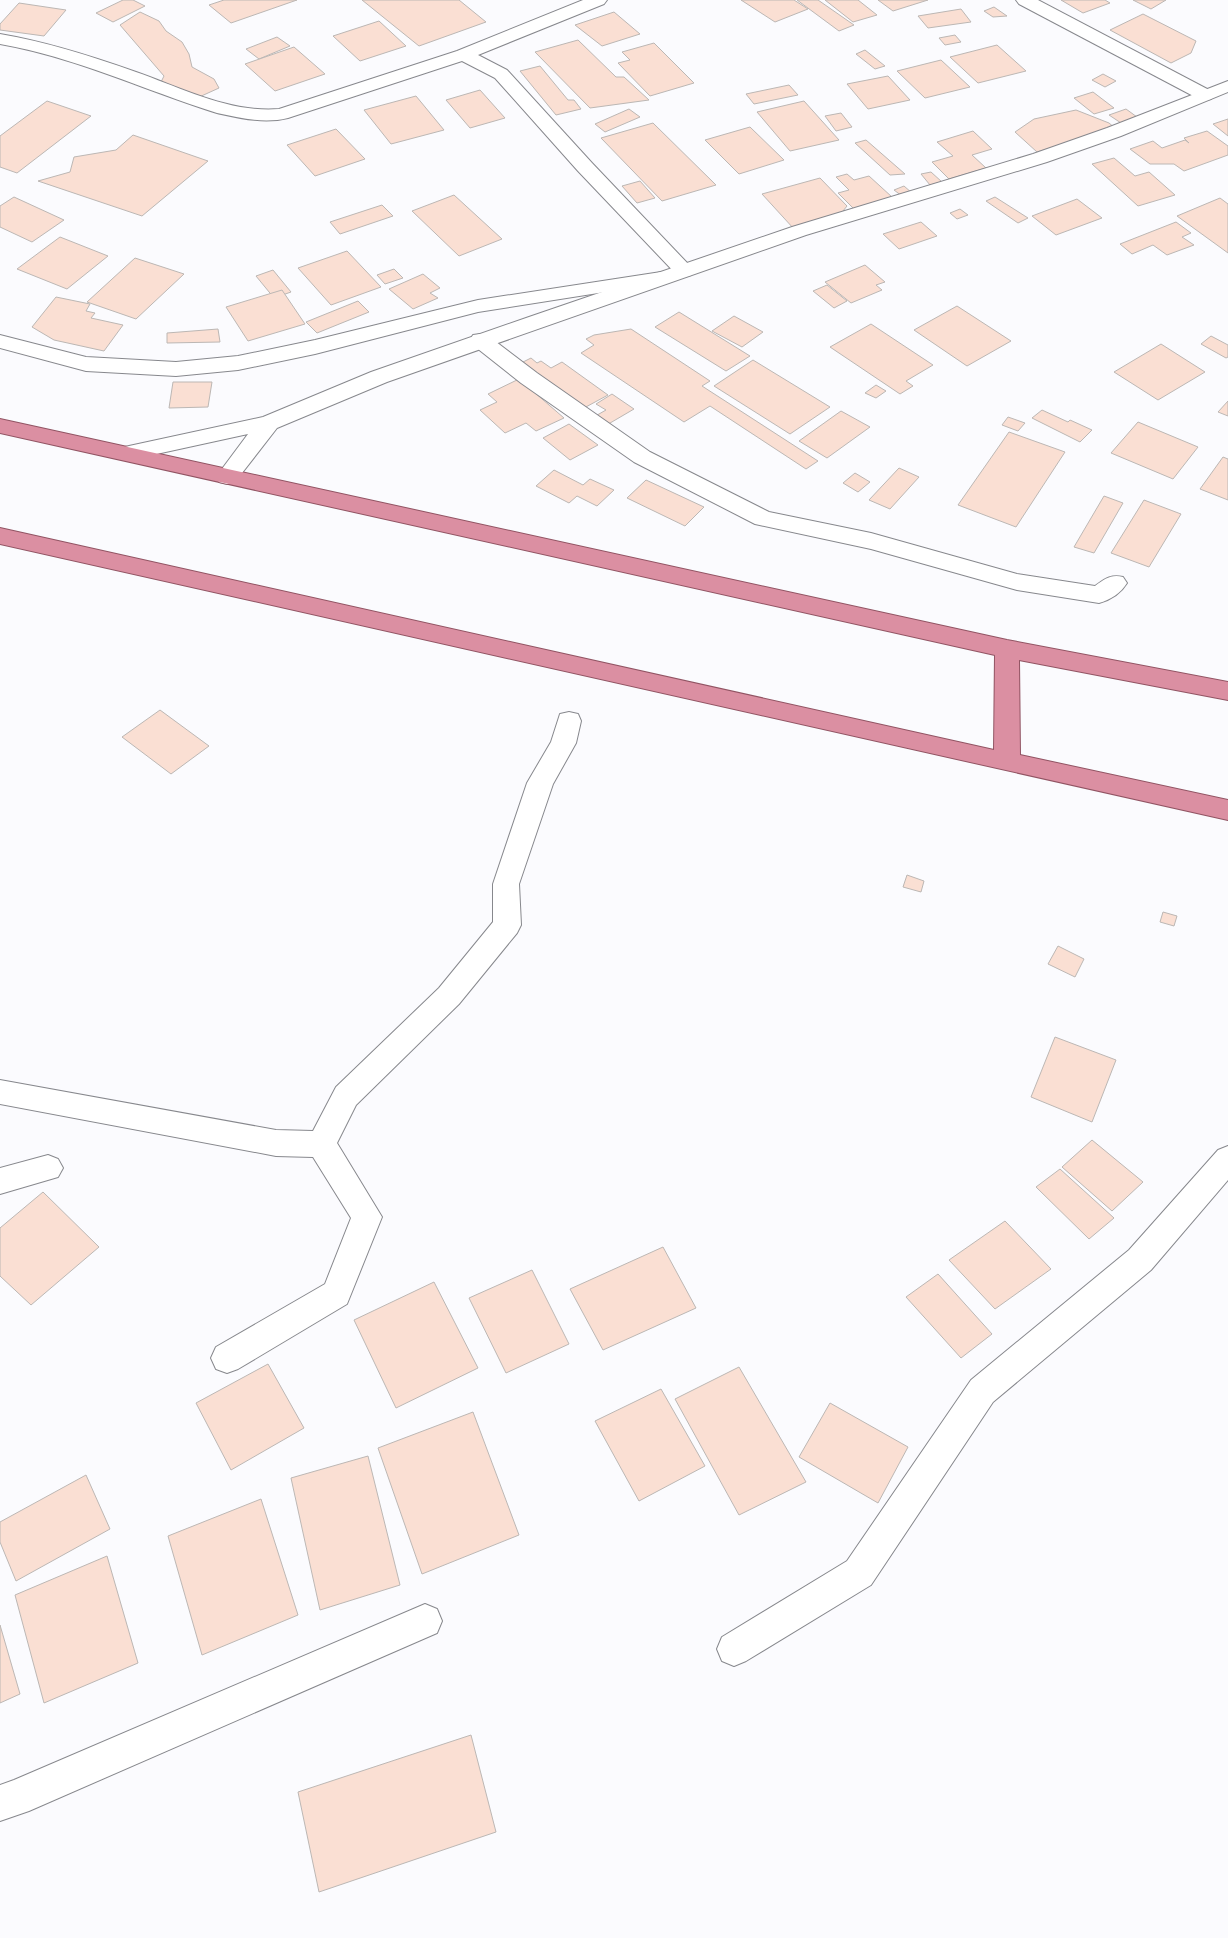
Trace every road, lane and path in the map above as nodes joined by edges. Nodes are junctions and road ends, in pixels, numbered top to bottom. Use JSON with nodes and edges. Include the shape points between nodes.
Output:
{"nodes":[{"id":1,"x":598,"y":0,"type":"edge"},
{"id":2,"x":1025,"y":0,"type":"edge"},
{"id":3,"x":575,"y":4,"type":"edge"},
{"id":4,"x":0,"y":38,"type":"edge"},
{"id":5,"x":498,"y":42,"type":"junction"},
{"id":6,"x":463,"y":55,"type":"junction"},
{"id":7,"x":501,"y":74,"type":"junction"},
{"id":8,"x":1228,"y":86,"type":"edge"},
{"id":9,"x":1205,"y":95,"type":"junction"},
{"id":10,"x":684,"y":270,"type":"junction"},
{"id":11,"x":661,"y":278,"type":"junction"},
{"id":12,"x":480,"y":340,"type":"junction"},
{"id":13,"x":11,"y":344,"type":"edge"},
{"id":14,"x":104,"y":350,"type":"dead end"},
{"id":15,"x":269,"y":423,"type":"junction"},
{"id":16,"x":0,"y":426,"type":"edge"},
{"id":17,"x":128,"y":453,"type":"junction"},
{"id":18,"x":226,"y":477,"type":"junction"},
{"id":19,"x":0,"y":536,"type":"edge"},
{"id":20,"x":1115,"y":583,"type":"dead end"},
{"id":21,"x":1007,"y":649,"type":"junction"},
{"id":22,"x":1228,"y":692,"type":"edge"},
{"id":23,"x":569,"y":721,"type":"dead end"},
{"id":24,"x":1007,"y":762,"type":"junction"},
{"id":25,"x":1228,"y":810,"type":"edge"},
{"id":26,"x":0,"y":1092,"type":"edge"},
{"id":27,"x":320,"y":1144,"type":"junction"},
{"id":28,"x":1228,"y":1159,"type":"edge"},
{"id":29,"x":48,"y":1168,"type":"dead end"},
{"id":30,"x":0,"y":1181,"type":"edge"},
{"id":31,"x":227,"y":1358,"type":"dead end"},
{"id":32,"x":425,"y":1621,"type":"dead end"},
{"id":33,"x":734,"y":1649,"type":"dead end"},
{"id":34,"x":0,"y":1803,"type":"edge"}],
"edges":[{"from":1,"to":3,"type":"street"},
{"from":2,"to":9,"type":"street"},
{"from":3,"to":5,"type":"street"},
{"from":4,"to":6,"type":"street","via":[[78,58],[234,112],[266,116],[281,114]]},
{"from":5,"to":6,"type":"street"},
{"from":5,"to":7,"type":"street"},
{"from":6,"to":7,"type":"street"},
{"from":7,"to":10,"type":"street"},
{"from":8,"to":9,"type":"street"},
{"from":9,"to":10,"type":"street","via":[[1040,158],[798,231]]},
{"from":10,"to":11,"type":"street"},
{"from":11,"to":12,"type":"street"},
{"from":11,"to":13,"type":"street","via":[[478,306],[238,363],[176,369],[86,364]]},
{"from":12,"to":15,"type":"street","via":[[379,377]]},
{"from":12,"to":20,"type":"street","via":[[642,457],[763,519],[871,541],[1017,582],[1100,595]]},
{"from":13,"to":14,"type":"street"},
{"from":15,"to":17,"type":"street"},
{"from":15,"to":18,"type":"street"},
{"from":16,"to":17,"type":"highway"},
{"from":17,"to":18,"type":"highway"},
{"from":18,"to":21,"type":"highway"},
{"from":19,"to":24,"type":"highway"},
{"from":21,"to":22,"type":"highway"},
{"from":21,"to":24,"type":"highway"},
{"from":23,"to":27,"type":"street","via":[[563,743],[540,783],[506,884],[506,925],[449,996],[346,1096]]},
{"from":24,"to":25,"type":"highway"},
{"from":26,"to":27,"type":"street","via":[[276,1143]]},
{"from":27,"to":31,"type":"street","via":[[367,1217],[336,1294]]},
{"from":28,"to":33,"type":"street","via":[[1140,1260],[982,1391],[859,1573]]},
{"from":29,"to":30,"type":"street"},
{"from":32,"to":34,"type":"street"}]}
